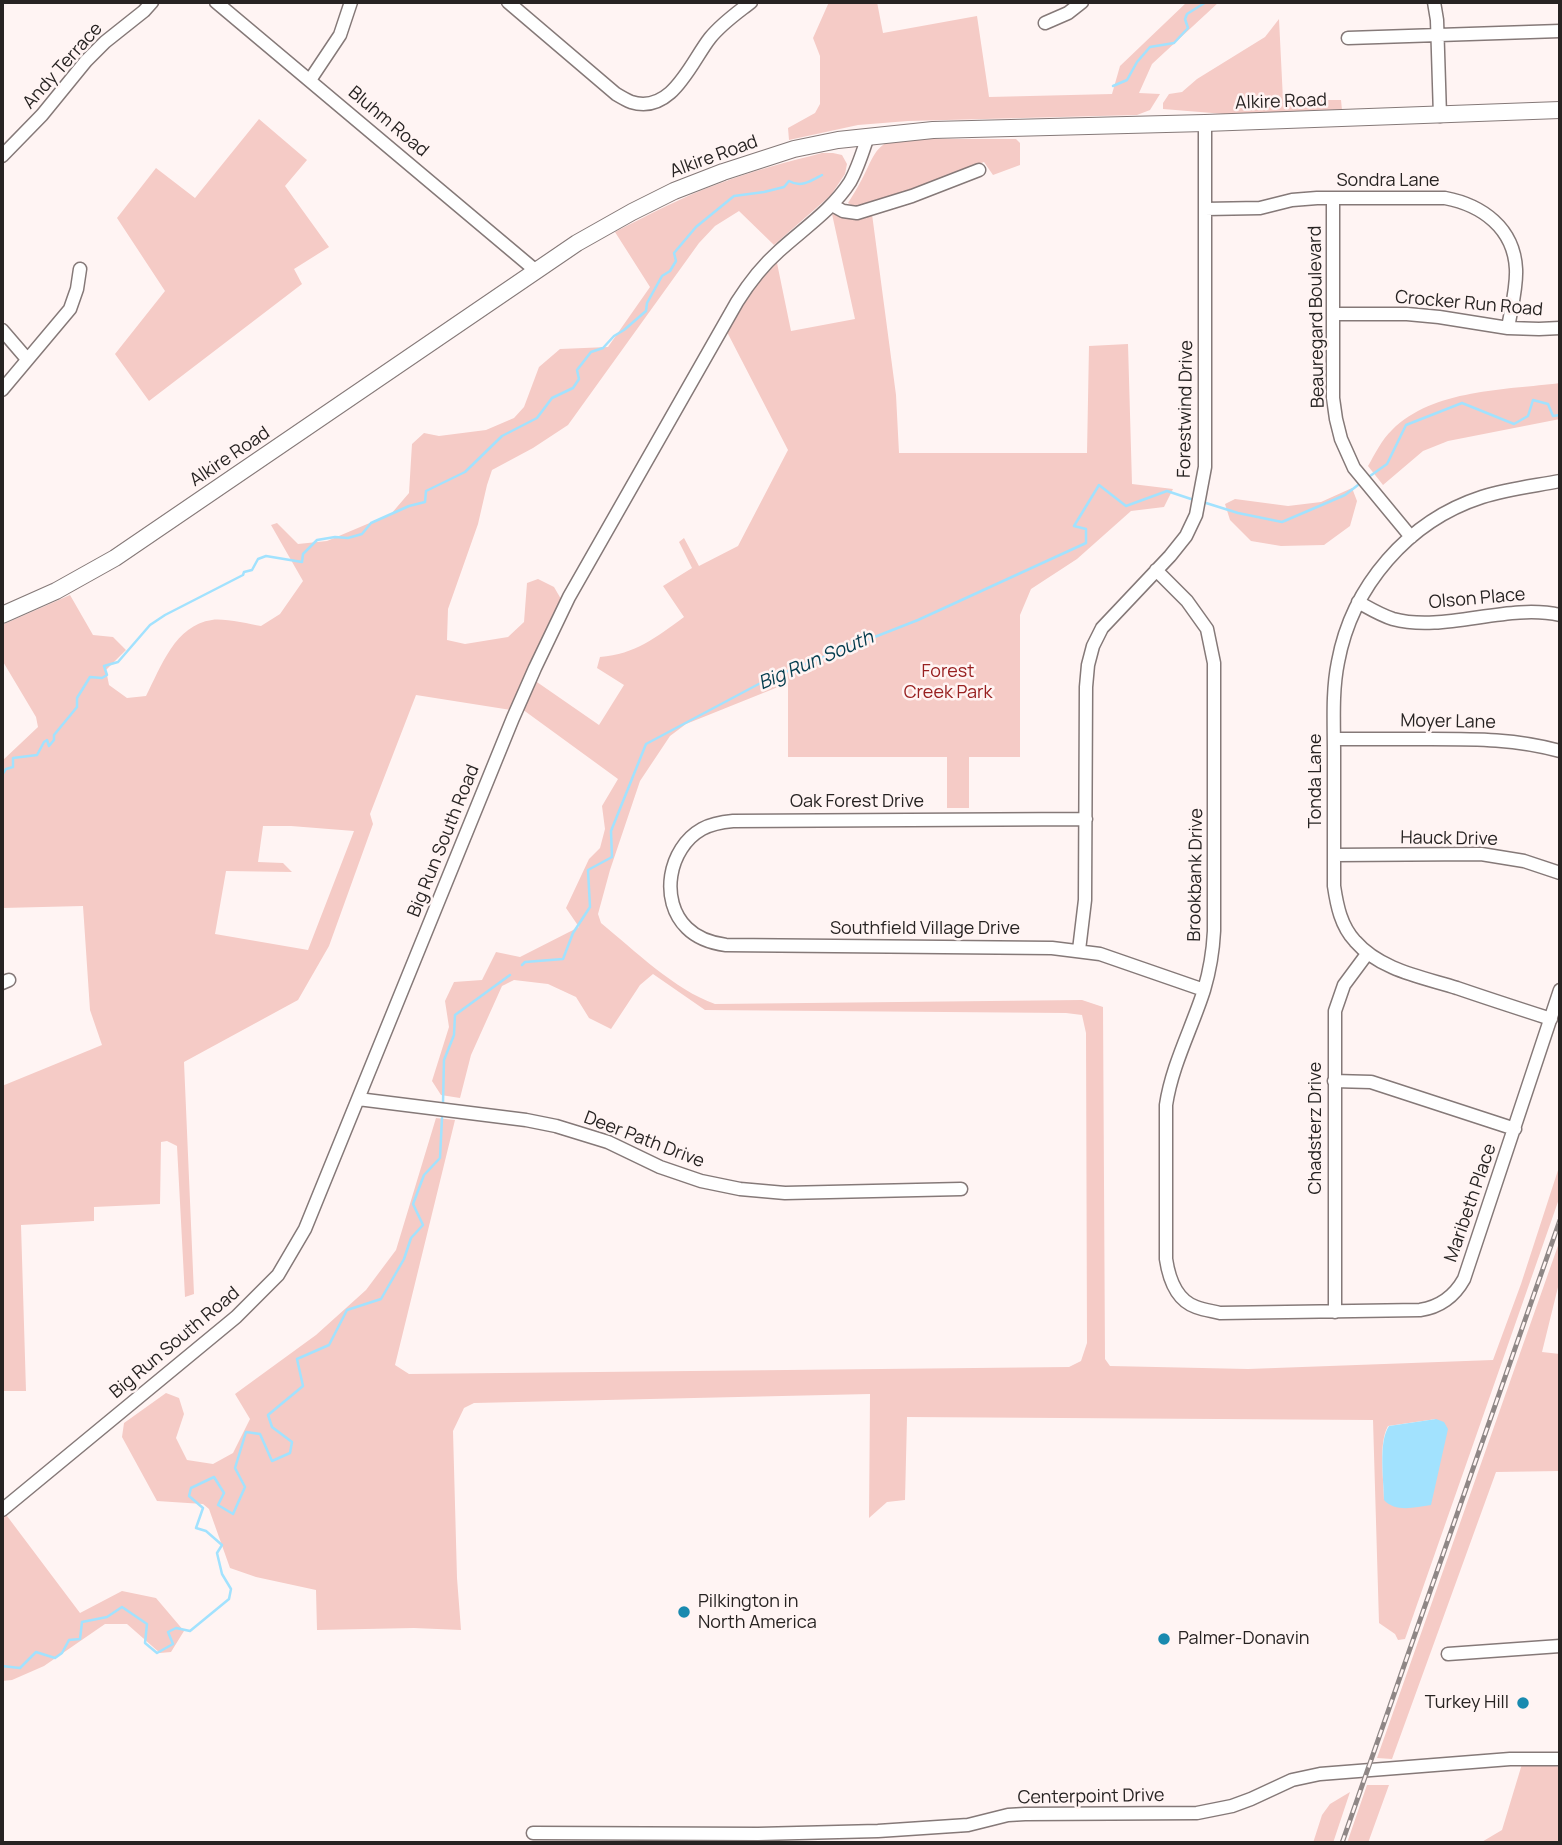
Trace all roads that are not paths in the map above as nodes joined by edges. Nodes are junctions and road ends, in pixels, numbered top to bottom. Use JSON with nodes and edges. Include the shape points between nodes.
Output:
{"nodes":[{"id":1,"x":152,"y":2,"type":"edge"},
{"id":2,"x":216,"y":2,"type":"edge"},
{"id":3,"x":351,"y":2,"type":"edge"},
{"id":4,"x":508,"y":2,"type":"edge"},
{"id":5,"x":751,"y":2,"type":"edge"},
{"id":6,"x":1082,"y":2,"type":"edge"},
{"id":7,"x":1434,"y":2,"type":"edge"},
{"id":8,"x":1045,"y":23,"type":"dead end"},
{"id":9,"x":1560,"y":31,"type":"edge"},
{"id":10,"x":1437,"y":35,"type":"junction"},
{"id":11,"x":1348,"y":38,"type":"dead end"},
{"id":12,"x":310,"y":80,"type":"junction"},
{"id":13,"x":1560,"y":110,"type":"edge"},
{"id":14,"x":1440,"y":116,"type":"junction"},
{"id":15,"x":1205,"y":123,"type":"junction"},
{"id":16,"x":868,"y":136,"type":"junction"},
{"id":17,"x":2,"y":156,"type":"edge"},
{"id":18,"x":979,"y":170,"type":"dead end"},
{"id":19,"x":1333,"y":198,"type":"junction"},
{"id":20,"x":832,"y":205,"type":"junction"},
{"id":21,"x":1205,"y":209,"type":"junction"},
{"id":22,"x":80,"y":269,"type":"dead end"},
{"id":23,"x":536,"y":270,"type":"junction"},
{"id":24,"x":1333,"y":314,"type":"junction"},
{"id":25,"x":1508,"y":328,"type":"junction"},
{"id":26,"x":1560,"y":328,"type":"edge"},
{"id":27,"x":2,"y":330,"type":"edge"},
{"id":28,"x":27,"y":359,"type":"junction"},
{"id":29,"x":2,"y":390,"type":"edge"},
{"id":30,"x":1560,"y":481,"type":"edge"},
{"id":31,"x":1410,"y":537,"type":"junction"},
{"id":32,"x":1156,"y":570,"type":"junction"},
{"id":33,"x":1358,"y":602,"type":"junction"},
{"id":34,"x":1560,"y":614,"type":"edge"},
{"id":35,"x":2,"y":615,"type":"edge"},
{"id":36,"x":1334,"y":739,"type":"junction"},
{"id":37,"x":1560,"y":751,"type":"edge"},
{"id":38,"x":1086,"y":819,"type":"junction"},
{"id":39,"x":1334,"y":855,"type":"junction"},
{"id":40,"x":1560,"y":873,"type":"edge"},
{"id":41,"x":670,"y":890,"type":"joint"},
{"id":42,"x":1079,"y":950,"type":"junction"},
{"id":43,"x":1367,"y":954,"type":"junction"},
{"id":44,"x":1204,"y":990,"type":"junction"},
{"id":45,"x":1560,"y":990,"type":"edge"},
{"id":46,"x":1551,"y":1019,"type":"junction"},
{"id":47,"x":1334,"y":1081,"type":"junction"},
{"id":48,"x":358,"y":1099,"type":"junction"},
{"id":49,"x":1515,"y":1129,"type":"junction"},
{"id":50,"x":961,"y":1189,"type":"dead end"},
{"id":51,"x":1196,"y":1307,"type":"joint"},
{"id":52,"x":1335,"y":1312,"type":"junction"},
{"id":53,"x":2,"y":1510,"type":"edge"},
{"id":54,"x":1560,"y":1646,"type":"edge"},
{"id":55,"x":1448,"y":1654,"type":"dead end"},
{"id":56,"x":1560,"y":1759,"type":"edge"},
{"id":57,"x":533,"y":1833,"type":"dead end"}],
"edges":[{"from":1,"to":17,"type":"street","name":"Andy Terrace","via":[[86,61]]},
{"from":2,"to":12,"type":"street","name":"Bluhm Road"},
{"from":3,"to":12,"type":"street","via":[[340,35]]},
{"from":4,"to":5,"type":"street","via":[[617,94],[632,102],[649,103],[674,90],[722,24]]},
{"from":6,"to":8,"type":"street"},
{"from":7,"to":10,"type":"street"},
{"from":9,"to":10,"type":"street"},
{"from":10,"to":11,"type":"street"},
{"from":10,"to":14,"type":"street"},
{"from":12,"to":23,"type":"street","name":"Bluhm Road"},
{"from":13,"to":14,"type":"main road","name":"Alkire Road"},
{"from":14,"to":15,"type":"main road","name":"Alkire Road"},
{"from":15,"to":16,"type":"main road","name":"Alkire Road"},
{"from":15,"to":21,"type":"street","name":"Forestwind Drive"},
{"from":16,"to":20,"type":"street","name":"Big Run South Road","via":[[850,181]]},
{"from":16,"to":23,"type":"main road","name":"Alkire Road","via":[[794,149],[674,191],[611,223]]},
{"from":18,"to":20,"type":"street","via":[[857,213]]},
{"from":19,"to":21,"type":"street","name":"Sondra Lane","via":[[1292,200],[1252,209]]},
{"from":19,"to":24,"type":"street","name":"Beauregard Boulevard"},
{"from":19,"to":25,"type":"street","name":"Sondra Lane","via":[[1445,198],[1487,214],[1507,239],[1516,268]]},
{"from":20,"to":48,"type":"street","name":"Big Run South Road","via":[[776,253],[748,286],[569,597],[513,718]]},
{"from":21,"to":32,"type":"street","name":"Forestwind Drive","via":[[1205,467],[1196,515],[1186,536]]},
{"from":22,"to":28,"type":"street","via":[[69,309]]},
{"from":23,"to":35,"type":"main road","name":"Alkire Road","via":[[115,558]]},
{"from":24,"to":25,"type":"street","name":"Crocker Run Road","via":[[1407,314]]},
{"from":24,"to":31,"type":"street","name":"Beauregard Boulevard","via":[[1333,398],[1341,439],[1354,468]]},
{"from":25,"to":26,"type":"street","name":"Crocker Run Road"},
{"from":27,"to":28,"type":"street"},
{"from":28,"to":29,"type":"street"},
{"from":30,"to":31,"type":"street","name":"Tonda Lane","via":[[1482,497]]},
{"from":31,"to":33,"type":"street","name":"Tonda Lane","via":[[1387,560]]},
{"from":32,"to":38,"type":"street","name":"Forestwind Drive","via":[[1102,628],[1093,646],[1086,687]]},
{"from":32,"to":44,"type":"street","name":"Brookbank Drive","via":[[1208,629],[1214,663],[1214,931]]},
{"from":33,"to":34,"type":"street","name":"Olson Place","via":[[1408,622],[1524,612]]},
{"from":33,"to":36,"type":"street","name":"Tonda Lane","via":[[1337,663]]},
{"from":36,"to":37,"type":"street","name":"Moyer Lane","via":[[1491,739]]},
{"from":36,"to":39,"type":"street","name":"Tonda Lane"},
{"from":38,"to":41,"type":"street","name":"Oak Forest Drive","via":[[716,823],[685,844],[671,873]]},
{"from":38,"to":42,"type":"street","name":"Forestwind Drive"},
{"from":39,"to":40,"type":"street","name":"Hauck Drive","via":[[1481,855],[1524,861]]},
{"from":39,"to":43,"type":"street","name":"Tonda Lane","via":[[1334,886],[1343,924]]},
{"from":41,"to":42,"type":"street","name":"Southfield Village Drive","via":[[678,917],[692,933],[710,943]]},
{"from":42,"to":44,"type":"street","name":"Southfield Village Drive"},
{"from":43,"to":46,"type":"street","via":[[1394,968]]},
{"from":43,"to":47,"type":"street","name":"Chadsterz Drive","via":[[1344,985],[1335,1011]]},
{"from":44,"to":51,"type":"street","name":"Brookbank Drive","via":[[1166,1105],[1166,1259],[1175,1289]]},
{"from":45,"to":46,"type":"street","name":"Maribeth Place"},
{"from":46,"to":49,"type":"street","name":"Maribeth Place"},
{"from":47,"to":49,"type":"street","via":[[1371,1082]]},
{"from":47,"to":52,"type":"street","name":"Chadsterz Drive"},
{"from":48,"to":50,"type":"street","name":"Deer Path Drive","via":[[556,1126],[608,1142],[660,1167],[740,1189]]},
{"from":48,"to":53,"type":"street","name":"Big Run South Road","via":[[305,1229],[278,1275],[236,1317]]},
{"from":49,"to":52,"type":"street","name":"Maribeth Place","via":[[1458,1289],[1431,1308]]},
{"from":51,"to":52,"type":"street","name":"Maribeth Place","via":[[1220,1312]]},
{"from":54,"to":55,"type":"street"},
{"from":56,"to":57,"type":"street","name":"Centerpoint Drive","via":[[1320,1774],[1197,1813],[1025,1814],[935,1828],[797,1833]]}]}
